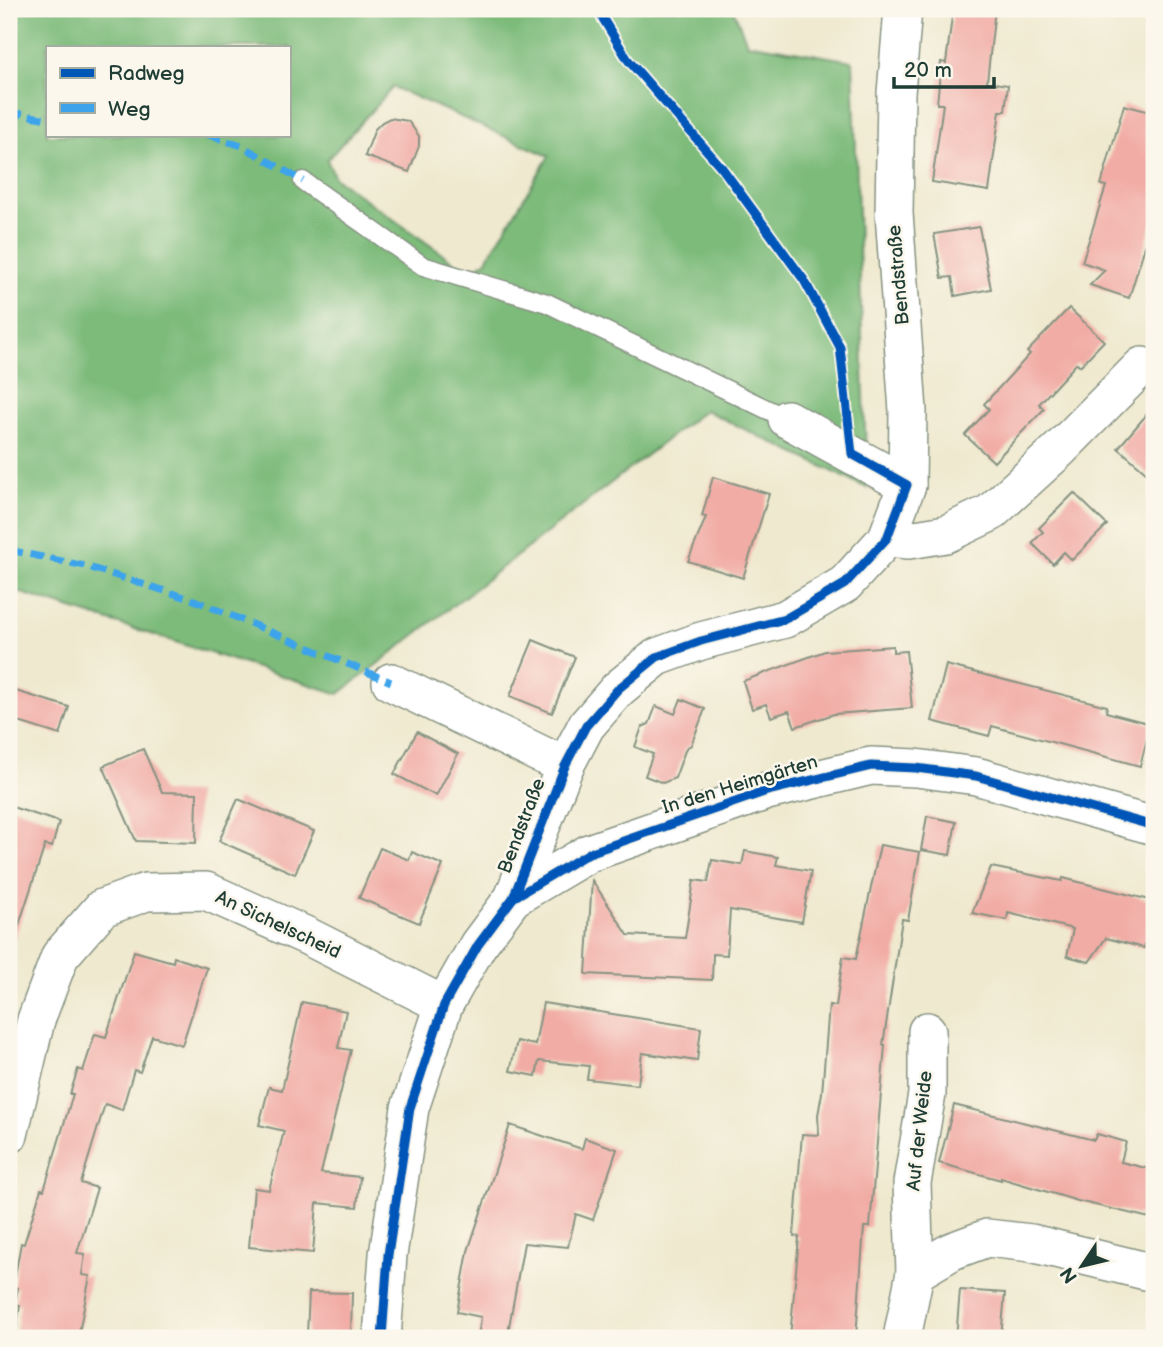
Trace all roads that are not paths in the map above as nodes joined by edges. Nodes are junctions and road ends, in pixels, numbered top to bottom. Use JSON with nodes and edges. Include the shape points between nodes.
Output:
{"nodes":[{"id":1,"x":903,"y":9,"type":"edge"},
{"id":2,"x":303,"y":181,"type":"dead end"},
{"id":3,"x":1142,"y":366,"type":"dead end"},
{"id":4,"x":787,"y":419,"type":"joint"},
{"id":5,"x":907,"y":485,"type":"junction"},
{"id":6,"x":887,"y":538,"type":"junction"},
{"id":7,"x":391,"y":682,"type":"dead end"},
{"id":8,"x":565,"y":766,"type":"junction"},
{"id":9,"x":1154,"y":825,"type":"edge"},
{"id":10,"x":513,"y":898,"type":"junction"},
{"id":11,"x":444,"y":1005,"type":"junction"},
{"id":12,"x":927,"y":1031,"type":"dead end"},
{"id":13,"x":9,"y":1135,"type":"edge"},
{"id":14,"x":915,"y":1273,"type":"junction"},
{"id":15,"x":1154,"y":1273,"type":"edge"},
{"id":16,"x":382,"y":1338,"type":"edge"},
{"id":17,"x":902,"y":1338,"type":"edge"}],
"edges":[{"from":1,"to":5,"type":"street","name":"Bendstraße","via":[[894,214],[908,411]]},
{"from":2,"to":4,"type":"lane","via":[[423,267],[547,303]]},
{"from":3,"to":6,"type":"street","via":[[990,513],[946,534]]},
{"from":4,"to":5,"type":"street"},
{"from":5,"to":6,"type":"street","name":"Bendstraße"},
{"from":6,"to":8,"type":"street","name":"Bendstraße","via":[[845,584],[785,619],[657,657],[618,689],[586,726]]},
{"from":7,"to":8,"type":"street","name":"Bendstraße"},
{"from":8,"to":10,"type":"street","name":"Bendstraße"},
{"from":9,"to":10,"type":"street","name":"In den Heimgärten","via":[[976,776],[871,766],[767,791],[589,853]]},
{"from":10,"to":11,"type":"street","name":"Bendstraße","via":[[478,945]]},
{"from":11,"to":13,"type":"street","name":"An Sichelscheid","via":[[206,891],[146,892],[102,908],[60,956],[36,1020]]},
{"from":11,"to":16,"type":"street","name":"Bendstraße","via":[[410,1108],[388,1255]]},
{"from":12,"to":14,"type":"street","name":"Auf der Weide","via":[[927,1094],[912,1183]]},
{"from":14,"to":15,"type":"street","via":[[952,1251],[987,1238],[1031,1243]]},
{"from":14,"to":17,"type":"street","name":"Auf der Weide"}]}
